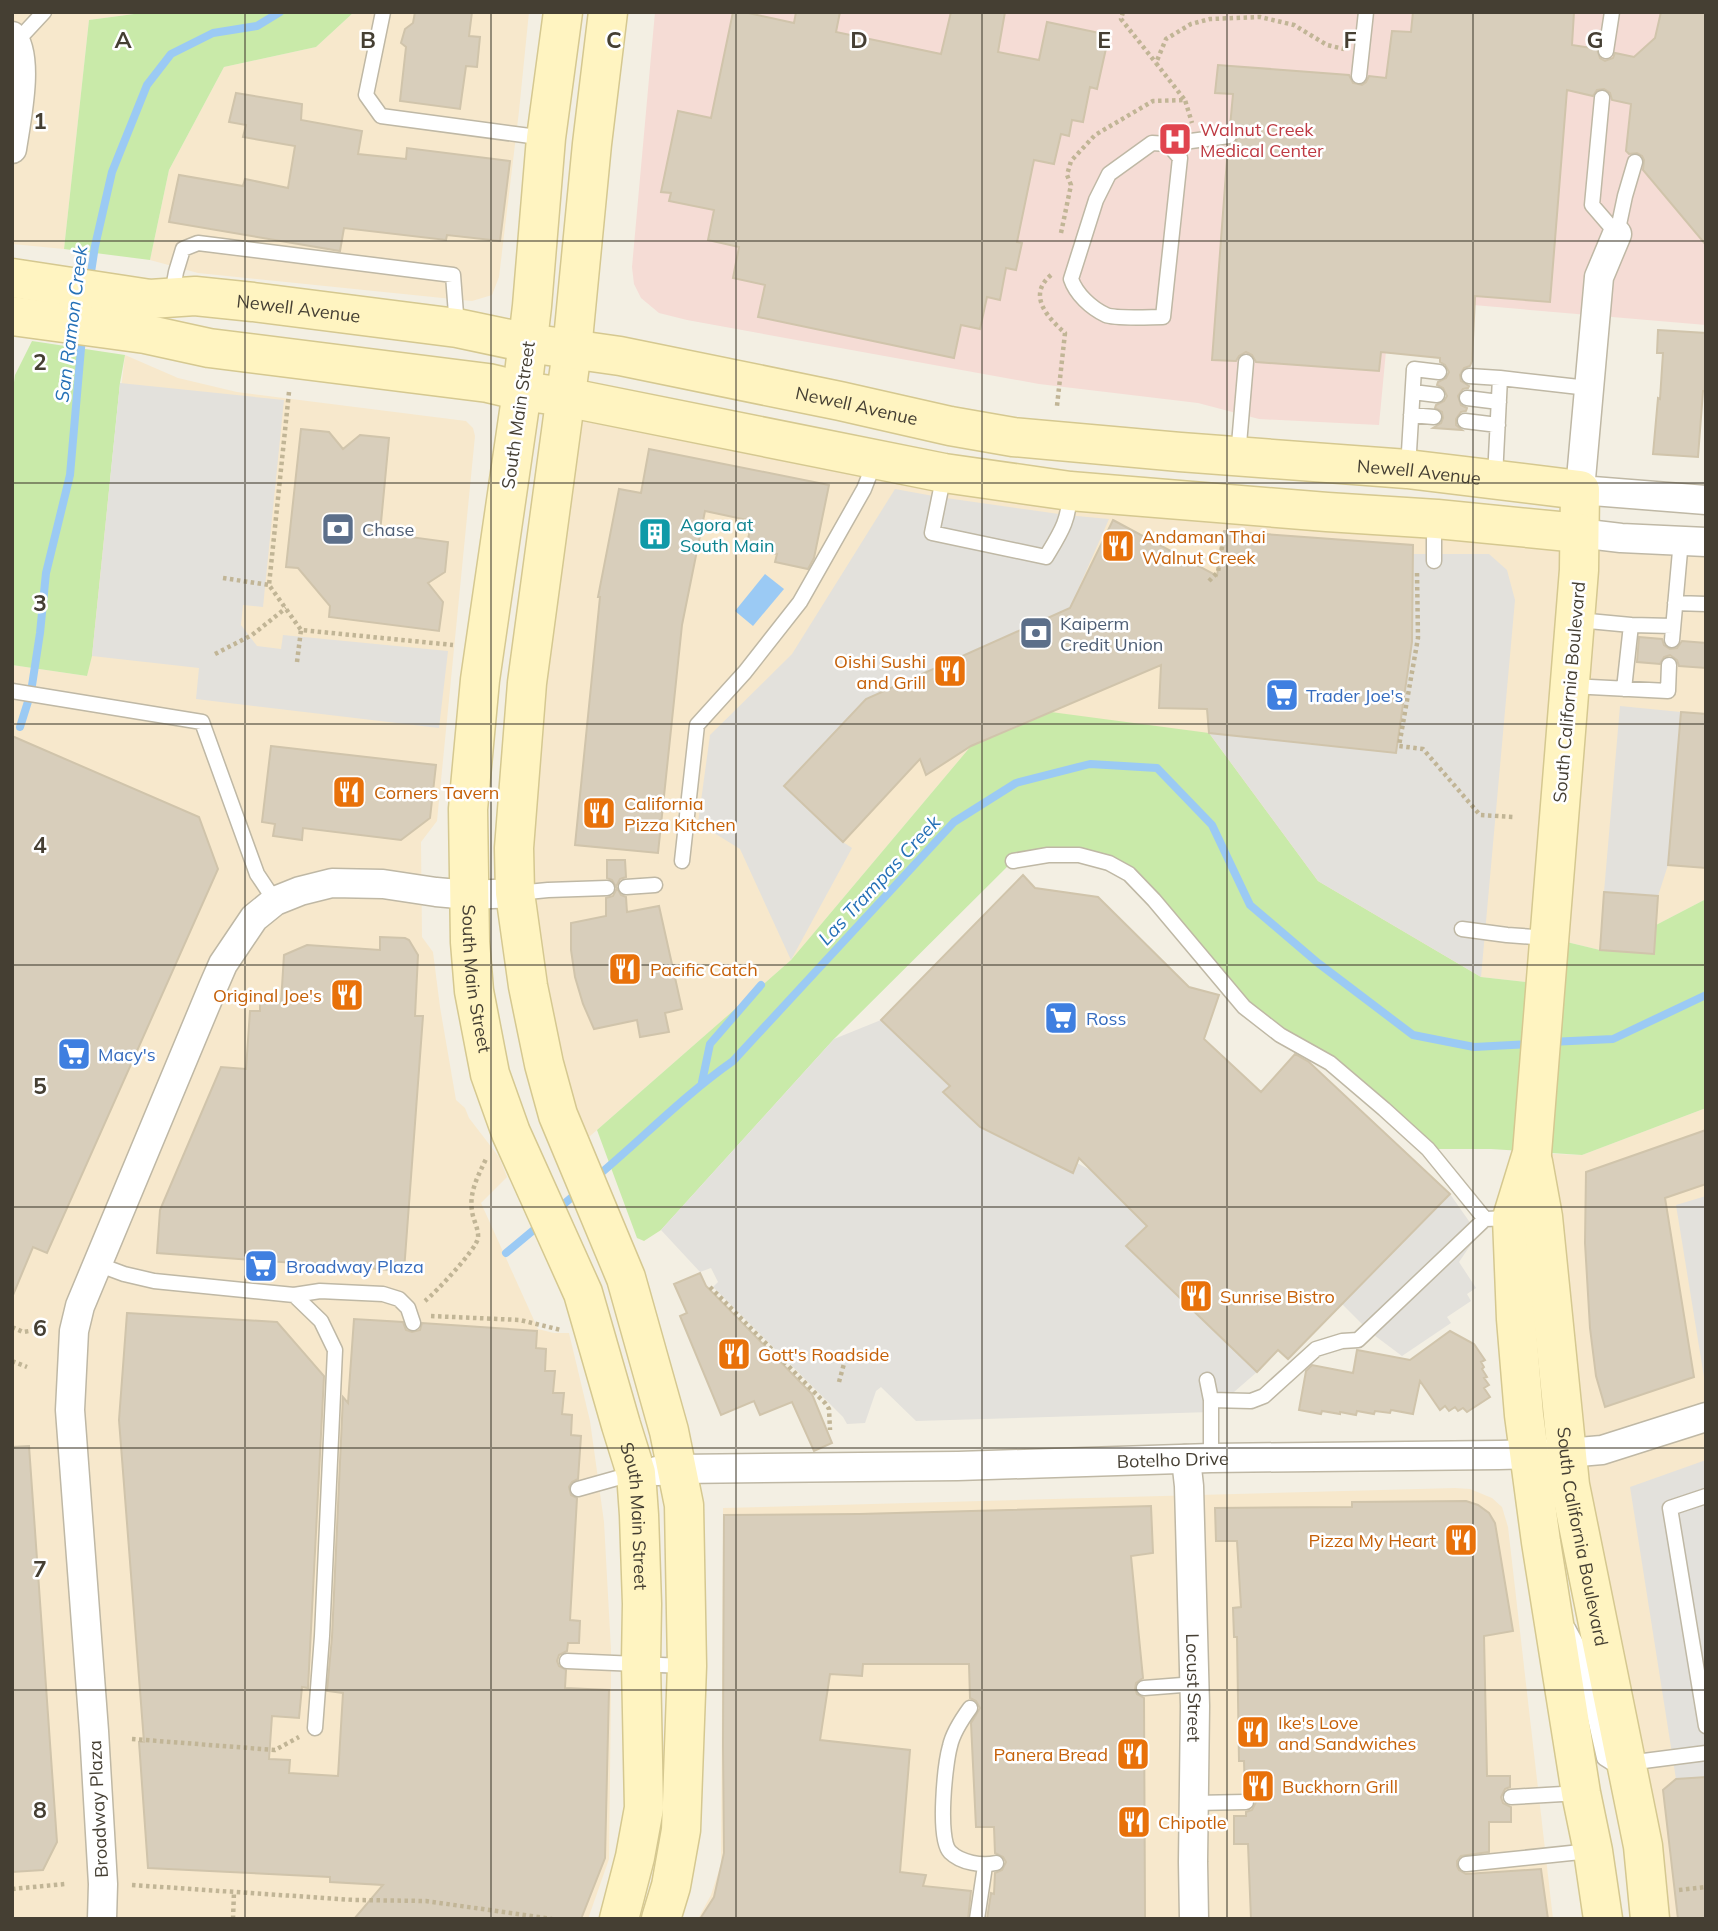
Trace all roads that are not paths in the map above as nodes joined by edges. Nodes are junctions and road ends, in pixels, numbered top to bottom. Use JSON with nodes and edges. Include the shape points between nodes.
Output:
{"nodes":[{"id":1,"x":44,"y":12,"type":"edge"},
{"id":2,"x":383,"y":12,"type":"edge"},
{"id":3,"x":563,"y":12,"type":"edge"},
{"id":4,"x":608,"y":12,"type":"edge"},
{"id":5,"x":1366,"y":12,"type":"edge"},
{"id":6,"x":1612,"y":12,"type":"edge"},
{"id":7,"x":15,"y":39,"type":"edge"},
{"id":8,"x":1606,"y":51,"type":"dead end"},
{"id":9,"x":1359,"y":76,"type":"dead end"},
{"id":10,"x":1602,"y":98,"type":"dead end"},
{"id":11,"x":1229,"y":136,"type":"dead end"},
{"id":12,"x":546,"y":138,"type":"junction"},
{"id":13,"x":1168,"y":144,"type":"junction"},
{"id":14,"x":12,"y":149,"type":"edge"},
{"id":15,"x":1635,"y":162,"type":"dead end"},
{"id":16,"x":1617,"y":234,"type":"junction"},
{"id":17,"x":29,"y":280,"type":"edge"},
{"id":18,"x":155,"y":310,"type":"junction"},
{"id":19,"x":24,"y":318,"type":"edge"},
{"id":20,"x":457,"y":328,"type":"junction"},
{"id":21,"x":527,"y":343,"type":"junction"},
{"id":22,"x":572,"y":350,"type":"junction"},
{"id":23,"x":1246,"y":362,"type":"dead end"},
{"id":24,"x":1439,"y":372,"type":"dead end"},
{"id":25,"x":1469,"y":376,"type":"dead end"},
{"id":26,"x":1500,"y":378,"type":"junction"},
{"id":27,"x":1588,"y":388,"type":"junction"},
{"id":28,"x":522,"y":391,"type":"junction"},
{"id":29,"x":1413,"y":393,"type":"junction"},
{"id":30,"x":1437,"y":395,"type":"dead end"},
{"id":31,"x":565,"y":397,"type":"junction"},
{"id":32,"x":1467,"y":398,"type":"dead end"},
{"id":33,"x":1499,"y":402,"type":"junction"},
{"id":34,"x":1411,"y":415,"type":"junction"},
{"id":35,"x":1434,"y":417,"type":"dead end"},
{"id":36,"x":1465,"y":421,"type":"dead end"},
{"id":37,"x":1498,"y":425,"type":"junction"},
{"id":38,"x":1238,"y":457,"type":"junction"},
{"id":39,"x":876,"y":459,"type":"junction"},
{"id":40,"x":1407,"y":470,"type":"junction"},
{"id":41,"x":944,"y":473,"type":"junction"},
{"id":42,"x":1495,"y":479,"type":"junction"},
{"id":43,"x":1580,"y":490,"type":"junction"},
{"id":44,"x":1070,"y":491,"type":"junction"},
{"id":45,"x":1706,"y":500,"type":"edge"},
{"id":46,"x":1437,"y":519,"type":"junction"},
{"id":47,"x":1579,"y":533,"type":"junction"},
{"id":48,"x":1694,"y":541,"type":"edge"},
{"id":49,"x":1434,"y":561,"type":"dead end"},
{"id":50,"x":1675,"y":603,"type":"junction"},
{"id":51,"x":1706,"y":604,"type":"edge"},
{"id":52,"x":1575,"y":620,"type":"junction"},
{"id":53,"x":1631,"y":625,"type":"junction"},
{"id":54,"x":1670,"y":665,"type":"dead end"},
{"id":55,"x":1570,"y":686,"type":"junction"},
{"id":56,"x":1624,"y":689,"type":"junction"},
{"id":57,"x":12,"y":691,"type":"edge"},
{"id":58,"x":682,"y":861,"type":"dead end"},
{"id":59,"x":1013,"y":861,"type":"dead end"},
{"id":60,"x":655,"y":885,"type":"dead end"},
{"id":61,"x":626,"y":887,"type":"dead end"},
{"id":62,"x":607,"y":888,"type":"dead end"},
{"id":63,"x":515,"y":893,"type":"junction"},
{"id":64,"x":469,"y":895,"type":"junction"},
{"id":65,"x":275,"y":901,"type":"junction"},
{"id":66,"x":1462,"y":929,"type":"dead end"},
{"id":67,"x":1550,"y":938,"type":"junction"},
{"id":68,"x":1532,"y":1153,"type":"junction"},
{"id":69,"x":1498,"y":1219,"type":"junction"},
{"id":70,"x":97,"y":1264,"type":"junction"},
{"id":71,"x":294,"y":1295,"type":"junction"},
{"id":72,"x":417,"y":1319,"type":"road end"},
{"id":73,"x":1207,"y":1380,"type":"dead end"},
{"id":74,"x":1211,"y":1400,"type":"junction"},
{"id":75,"x":1706,"y":1417,"type":"edge"},
{"id":76,"x":1567,"y":1453,"type":"junction"},
{"id":77,"x":1529,"y":1454,"type":"junction"},
{"id":78,"x":1199,"y":1458,"type":"junction"},
{"id":79,"x":678,"y":1469,"type":"junction"},
{"id":80,"x":636,"y":1472,"type":"junction"},
{"id":81,"x":578,"y":1489,"type":"dead end"},
{"id":82,"x":1706,"y":1496,"type":"edge"},
{"id":83,"x":1549,"y":1594,"type":"junction"},
{"id":84,"x":1706,"y":1651,"type":"edge"},
{"id":85,"x":566,"y":1661,"type":"dead end"},
{"id":86,"x":641,"y":1663,"type":"junction"},
{"id":87,"x":687,"y":1666,"type":"junction"},
{"id":88,"x":1697,"y":1674,"type":"junction"},
{"id":89,"x":1195,"y":1684,"type":"junction"},
{"id":90,"x":1144,"y":1688,"type":"dead end"},
{"id":91,"x":970,"y":1708,"type":"dead end"},
{"id":92,"x":1706,"y":1726,"type":"edge"},
{"id":93,"x":315,"y":1728,"type":"road end"},
{"id":94,"x":1706,"y":1753,"type":"edge"},
{"id":95,"x":1628,"y":1763,"type":"junction"},
{"id":96,"x":1581,"y":1793,"type":"junction"},
{"id":97,"x":1511,"y":1797,"type":"dead end"},
{"id":98,"x":1246,"y":1802,"type":"dead end"},
{"id":99,"x":1194,"y":1803,"type":"junction"},
{"id":100,"x":1593,"y":1851,"type":"junction"},
{"id":101,"x":1466,"y":1864,"type":"dead end"},
{"id":102,"x":1660,"y":1905,"type":"edge"},
{"id":103,"x":102,"y":1918,"type":"edge"},
{"id":104,"x":620,"y":1919,"type":"edge"},
{"id":105,"x":661,"y":1919,"type":"edge"},
{"id":106,"x":977,"y":1919,"type":"edge"},
{"id":107,"x":1194,"y":1919,"type":"edge"},
{"id":108,"x":1603,"y":1919,"type":"edge"}],
"edges":[{"from":1,"to":7,"type":"lane"},
{"from":2,"to":12,"type":"lane","via":[[366,95],[381,116]]},
{"from":3,"to":12,"type":"street","name":"South Main Street"},
{"from":4,"to":22,"type":"street"},
{"from":5,"to":9,"type":"lane"},
{"from":6,"to":8,"type":"lane"},
{"from":7,"to":14,"type":"street","via":[[22,75]]},
{"from":10,"to":16,"type":"lane","via":[[1592,205]]},
{"from":11,"to":13,"type":"lane"},
{"from":12,"to":21,"type":"street","name":"South Main Street"},
{"from":13,"to":13,"type":"lane","via":[[1152,144],[1109,174],[1096,200],[1071,279],[1084,300],[1107,316],[1163,317],[1180,158]]},
{"from":15,"to":16,"type":"lane"},
{"from":16,"to":27,"type":"street","name":"South California Boulevard","via":[[1599,277]]},
{"from":17,"to":18,"type":"street","name":"Newell Avenue"},
{"from":18,"to":19,"type":"street","name":"Newell Avenue"},
{"from":18,"to":20,"type":"street","name":"Newell Avenue","via":[[195,296]]},
{"from":18,"to":20,"type":"lane","via":[[183,249],[198,243],[453,275]]},
{"from":18,"to":28,"type":"street","name":"Newell Avenue","via":[[209,348]]},
{"from":20,"to":21,"type":"street","name":"Newell Avenue"},
{"from":21,"to":22,"type":"street","name":"Newell Avenue"},
{"from":21,"to":28,"type":"street","name":"South Main Street"},
{"from":22,"to":31,"type":"street"},
{"from":22,"to":38,"type":"street","name":"Newell Avenue","via":[[1013,437]]},
{"from":23,"to":38,"type":"lane"},
{"from":24,"to":29,"type":"lane","via":[[1413,369]]},
{"from":25,"to":26,"type":"lane"},
{"from":26,"to":27,"type":"lane"},
{"from":26,"to":33,"type":"lane"},
{"from":27,"to":43,"type":"street","name":"South California Boulevard"},
{"from":28,"to":31,"type":"street","name":"Newell Avenue"},
{"from":28,"to":64,"type":"street","name":"South Main Street","via":[[480,680],[468,809]]},
{"from":29,"to":30,"type":"lane"},
{"from":29,"to":34,"type":"lane"},
{"from":31,"to":39,"type":"street","name":"Newell Avenue"},
{"from":31,"to":63,"type":"street","via":[[527,683],[514,848]]},
{"from":32,"to":33,"type":"lane"},
{"from":33,"to":37,"type":"lane"},
{"from":34,"to":35,"type":"lane"},
{"from":34,"to":40,"type":"lane"},
{"from":36,"to":37,"type":"lane"},
{"from":37,"to":42,"type":"lane"},
{"from":38,"to":40,"type":"street","name":"Newell Avenue"},
{"from":39,"to":41,"type":"street","name":"Newell Avenue"},
{"from":39,"to":58,"type":"lane","via":[[800,602],[697,725]]},
{"from":40,"to":42,"type":"street","name":"Newell Avenue"},
{"from":41,"to":44,"type":"street","name":"Newell Avenue"},
{"from":41,"to":44,"type":"lane","via":[[932,533],[1046,557],[1063,528]]},
{"from":42,"to":43,"type":"street","name":"Newell Avenue"},
{"from":43,"to":45,"type":"street","name":"Newell Avenue"},
{"from":43,"to":47,"type":"street","name":"South California Boulevard"},
{"from":44,"to":46,"type":"street","name":"Newell Avenue"},
{"from":46,"to":47,"type":"street","name":"Newell Avenue"},
{"from":46,"to":49,"type":"lane"},
{"from":47,"to":48,"type":"street","name":"Newell Avenue"},
{"from":47,"to":52,"type":"street","name":"South California Boulevard"},
{"from":48,"to":50,"type":"lane"},
{"from":50,"to":51,"type":"lane"},
{"from":50,"to":53,"type":"lane","via":[[1672,633]]},
{"from":52,"to":53,"type":"lane"},
{"from":52,"to":55,"type":"street","name":"South California Boulevard"},
{"from":53,"to":56,"type":"lane"},
{"from":54,"to":56,"type":"lane","via":[[1668,691]]},
{"from":55,"to":56,"type":"lane"},
{"from":55,"to":67,"type":"street","name":"South California Boulevard"},
{"from":57,"to":65,"type":"lane","via":[[202,722],[257,874]]},
{"from":59,"to":69,"type":"lane","via":[[1079,856],[1109,863],[1129,874],[1244,1007],[1280,1035],[1330,1063],[1428,1149]]},
{"from":60,"to":61,"type":"lane"},
{"from":62,"to":63,"type":"lane"},
{"from":63,"to":64,"type":"street","name":"Broadway Plaza"},
{"from":63,"to":79,"type":"street","via":[[528,986],[558,1115],[626,1278]]},
{"from":64,"to":65,"type":"street","name":"Broadway Plaza","via":[[332,883]]},
{"from":64,"to":80,"type":"street","name":"South Main Street","via":[[474,991],[499,1145],[583,1293]]},
{"from":65,"to":70,"type":"street","name":"Broadway Plaza","via":[[254,918],[223,964]]},
{"from":66,"to":67,"type":"lane"},
{"from":67,"to":68,"type":"street","name":"South California Boulevard"},
{"from":68,"to":69,"type":"street","name":"South California Boulevard"},
{"from":68,"to":76,"type":"street","name":"South California Boulevard"},
{"from":69,"to":74,"type":"lane","via":[[1358,1340],[1316,1349],[1257,1399]]},
{"from":69,"to":77,"type":"street","name":"South California Boulevard","via":[[1516,1319]]},
{"from":70,"to":71,"type":"lane","via":[[154,1281]]},
{"from":70,"to":103,"type":"street","name":"Broadway Plaza","via":[[74,1331],[70,1410]]},
{"from":71,"to":72,"type":"lane","via":[[320,1291],[383,1294],[399,1299]]},
{"from":71,"to":93,"type":"lane","via":[[321,1321],[335,1350],[328,1637]]},
{"from":73,"to":74,"type":"lane"},
{"from":74,"to":78,"type":"lane"},
{"from":75,"to":76,"type":"street","name":"Botelho Drive","via":[[1602,1450]]},
{"from":76,"to":77,"type":"street","name":"Botelho Drive"},
{"from":76,"to":95,"type":"street","name":"South California Boulevard"},
{"from":77,"to":78,"type":"street","name":"Botelho Drive"},
{"from":77,"to":83,"type":"street","name":"South California Boulevard"},
{"from":78,"to":79,"type":"street","name":"Botelho Drive"},
{"from":78,"to":89,"type":"street","name":"Locust Street","via":[[1189,1499]]},
{"from":79,"to":80,"type":"street","name":"Botelho Drive"},
{"from":79,"to":87,"type":"street","via":[[684,1505]]},
{"from":80,"to":81,"type":"lane"},
{"from":80,"to":86,"type":"street","name":"South Main Street"},
{"from":82,"to":88,"type":"lane","via":[[1670,1508]]},
{"from":83,"to":95,"type":"lane","via":[[1581,1652],[1604,1758]]},
{"from":83,"to":96,"type":"street","name":"South California Boulevard"},
{"from":84,"to":88,"type":"lane"},
{"from":85,"to":86,"type":"lane"},
{"from":86,"to":87,"type":"lane"},
{"from":86,"to":104,"type":"street","name":"South Main Street","via":[[644,1808]]},
{"from":87,"to":105,"type":"street","via":[[681,1830]]},
{"from":88,"to":92,"type":"lane"},
{"from":89,"to":90,"type":"lane"},
{"from":89,"to":99,"type":"street","name":"Locust Street"},
{"from":91,"to":106,"type":"lane","via":[[950,1745],[942,1819],[949,1851],[961,1859],[990,1864]]},
{"from":94,"to":95,"type":"lane"},
{"from":95,"to":102,"type":"street","name":"South California Boulevard","via":[[1643,1846]]},
{"from":96,"to":97,"type":"lane"},
{"from":96,"to":100,"type":"street","name":"South California Boulevard"},
{"from":98,"to":99,"type":"lane"},
{"from":99,"to":107,"type":"street","name":"Locust Street"},
{"from":100,"to":101,"type":"lane"},
{"from":100,"to":108,"type":"street","name":"South California Boulevard"}]}
